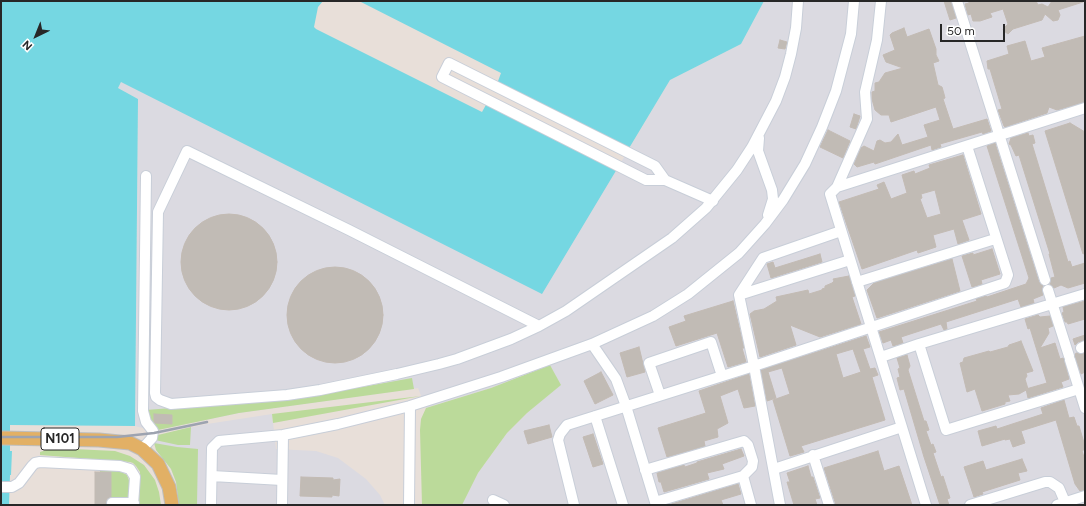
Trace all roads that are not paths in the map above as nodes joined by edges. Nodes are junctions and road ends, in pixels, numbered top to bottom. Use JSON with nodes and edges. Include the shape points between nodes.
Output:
{"nodes":[{"id":1,"x":798,"y":1,"type":"edge"},
{"id":2,"x":854,"y":1,"type":"edge"},
{"id":3,"x":882,"y":1,"type":"edge"},
{"id":4,"x":958,"y":1,"type":"edge"},
{"id":5,"x":1085,"y":108,"type":"edge"},
{"id":6,"x":759,"y":134,"type":"junction"},
{"id":7,"x":1000,"y":135,"type":"junction"},
{"id":8,"x":967,"y":146,"type":"junction"},
{"id":9,"x":146,"y":176,"type":"dead end"},
{"id":10,"x":665,"y":180,"type":"junction"},
{"id":11,"x":837,"y":187,"type":"junction"},
{"id":12,"x":713,"y":200,"type":"junction"},
{"id":13,"x":765,"y":224,"type":"junction"},
{"id":14,"x":841,"y":231,"type":"junction"},
{"id":15,"x":995,"y":239,"type":"junction"},
{"id":16,"x":850,"y":260,"type":"junction"},
{"id":17,"x":857,"y":282,"type":"junction"},
{"id":18,"x":1085,"y":294,"type":"edge"},
{"id":19,"x":739,"y":295,"type":"junction"},
{"id":20,"x":1052,"y":304,"type":"junction"},
{"id":21,"x":539,"y":326,"type":"junction"},
{"id":22,"x":871,"y":327,"type":"junction"},
{"id":23,"x":592,"y":344,"type":"junction"},
{"id":24,"x":919,"y":344,"type":"junction"},
{"id":25,"x":1075,"y":352,"type":"edge"},
{"id":26,"x":881,"y":357,"type":"junction"},
{"id":27,"x":754,"y":366,"type":"junction"},
{"id":28,"x":722,"y":376,"type":"junction"},
{"id":29,"x":1079,"y":389,"type":"junction"},
{"id":30,"x":660,"y":396,"type":"junction"},
{"id":31,"x":1084,"y":404,"type":"edge"},
{"id":32,"x":410,"y":406,"type":"junction"},
{"id":33,"x":626,"y":406,"type":"junction"},
{"id":34,"x":595,"y":416,"type":"junction"},
{"id":35,"x":902,"y":427,"type":"junction"},
{"id":36,"x":283,"y":435,"type":"junction"},
{"id":37,"x":6,"y":438,"type":"edge"},
{"id":38,"x":142,"y":449,"type":"junction"},
{"id":39,"x":813,"y":455,"type":"junction"},
{"id":40,"x":774,"y":469,"type":"junction"},
{"id":41,"x":645,"y":470,"type":"junction"},
{"id":42,"x":212,"y":476,"type":"junction"},
{"id":43,"x":743,"y":476,"type":"junction"},
{"id":44,"x":282,"y":480,"type":"junction"},
{"id":45,"x":1,"y":487,"type":"edge"},
{"id":46,"x":1085,"y":496,"type":"edge"},
{"id":47,"x":493,"y":500,"type":"dead end"},
{"id":48,"x":112,"y":503,"type":"dead end"},
{"id":49,"x":134,"y":504,"type":"edge"},
{"id":50,"x":656,"y":504,"type":"edge"},
{"id":51,"x":1061,"y":504,"type":"edge"},
{"id":52,"x":172,"y":505,"type":"edge"},
{"id":53,"x":211,"y":505,"type":"edge"},
{"id":54,"x":282,"y":505,"type":"edge"},
{"id":55,"x":409,"y":505,"type":"edge"},
{"id":56,"x":504,"y":505,"type":"edge"},
{"id":57,"x":574,"y":505,"type":"edge"},
{"id":58,"x":623,"y":505,"type":"edge"},
{"id":59,"x":751,"y":505,"type":"edge"},
{"id":60,"x":780,"y":505,"type":"edge"},
{"id":61,"x":829,"y":505,"type":"edge"},
{"id":62,"x":926,"y":505,"type":"edge"},
{"id":63,"x":970,"y":505,"type":"edge"}],
"edges":[{"from":1,"to":6,"type":"lane","via":[[796,28],[785,77]]},
{"from":2,"to":13,"type":"lane","via":[[850,34],[836,91],[822,127],[805,164]]},
{"from":3,"to":11,"type":"lane","via":[[877,40],[865,92],[868,119]]},
{"from":4,"to":7,"type":"lane"},
{"from":5,"to":7,"type":"lane"},
{"from":6,"to":12,"type":"lane","via":[[738,170]]},
{"from":6,"to":13,"type":"lane","via":[[758,150],[773,199]]},
{"from":7,"to":8,"type":"lane"},
{"from":7,"to":20,"type":"lane"},
{"from":8,"to":11,"type":"lane"},
{"from":8,"to":15,"type":"lane"},
{"from":9,"to":38,"type":"lane","via":[[143,411],[146,422],[153,431],[152,438]]},
{"from":10,"to":10,"type":"lane","via":[[646,180],[442,77],[449,63],[655,166]]},
{"from":10,"to":12,"type":"lane"},
{"from":11,"to":14,"type":"lane","via":[[830,194]]},
{"from":12,"to":21,"type":"lane","via":[[672,238],[584,300]]},
{"from":13,"to":23,"type":"lane","via":[[739,253],[688,294],[652,316]]},
{"from":14,"to":16,"type":"lane"},
{"from":14,"to":19,"type":"lane","via":[[763,258]]},
{"from":15,"to":17,"type":"lane"},
{"from":15,"to":22,"type":"lane","via":[[1008,275],[1005,283]]},
{"from":16,"to":17,"type":"lane"},
{"from":16,"to":19,"type":"lane"},
{"from":17,"to":22,"type":"lane"},
{"from":18,"to":20,"type":"lane"},
{"from":19,"to":27,"type":"lane"},
{"from":20,"to":24,"type":"lane"},
{"from":20,"to":25,"type":"lane"},
{"from":21,"to":21,"type":"lane","via":[[511,339],[439,364],[327,388],[287,395],[166,403],[156,397],[155,393],[158,212],[187,151]]},
{"from":22,"to":26,"type":"lane"},
{"from":22,"to":27,"type":"lane"},
{"from":23,"to":32,"type":"lane"},
{"from":23,"to":33,"type":"lane","via":[[616,379]]},
{"from":24,"to":26,"type":"lane"},
{"from":24,"to":29,"type":"lane","via":[[946,430]]},
{"from":25,"to":29,"type":"lane"},
{"from":26,"to":35,"type":"lane"},
{"from":27,"to":28,"type":"lane"},
{"from":27,"to":40,"type":"lane"},
{"from":28,"to":30,"type":"lane"},
{"from":28,"to":30,"type":"lane","via":[[711,342],[649,363]]},
{"from":29,"to":31,"type":"lane"},
{"from":30,"to":33,"type":"lane"},
{"from":32,"to":36,"type":"lane"},
{"from":32,"to":55,"type":"lane"},
{"from":33,"to":34,"type":"lane"},
{"from":33,"to":41,"type":"lane"},
{"from":34,"to":57,"type":"lane","via":[[567,425],[562,429],[558,440]]},
{"from":34,"to":58,"type":"lane"},
{"from":35,"to":39,"type":"lane"},
{"from":35,"to":62,"type":"lane"},
{"from":36,"to":42,"type":"lane","via":[[219,441],[212,448]]},
{"from":36,"to":44,"type":"lane"},
{"from":37,"to":38,"type":"main road","number":"N101","via":[[110,440]]},
{"from":38,"to":52,"type":"main road","number":"N101","via":[[158,464],[165,475]]},
{"from":39,"to":40,"type":"lane"},
{"from":39,"to":61,"type":"lane"},
{"from":40,"to":60,"type":"lane"},
{"from":41,"to":43,"type":"lane","via":[[744,441],[748,445],[753,465]]},
{"from":41,"to":50,"type":"lane"},
{"from":42,"to":44,"type":"lane"},
{"from":42,"to":53,"type":"lane"},
{"from":43,"to":50,"type":"lane"},
{"from":43,"to":59,"type":"lane"},
{"from":44,"to":54,"type":"lane"},
{"from":45,"to":49,"type":"lane","via":[[12,487],[19,483],[32,466],[40,462],[126,467],[135,477]]},
{"from":46,"to":51,"type":"lane"},
{"from":47,"to":56,"type":"lane"},
{"from":48,"to":49,"type":"lane"},
{"from":51,"to":63,"type":"lane","via":[[1059,488],[1045,482]]}]}
